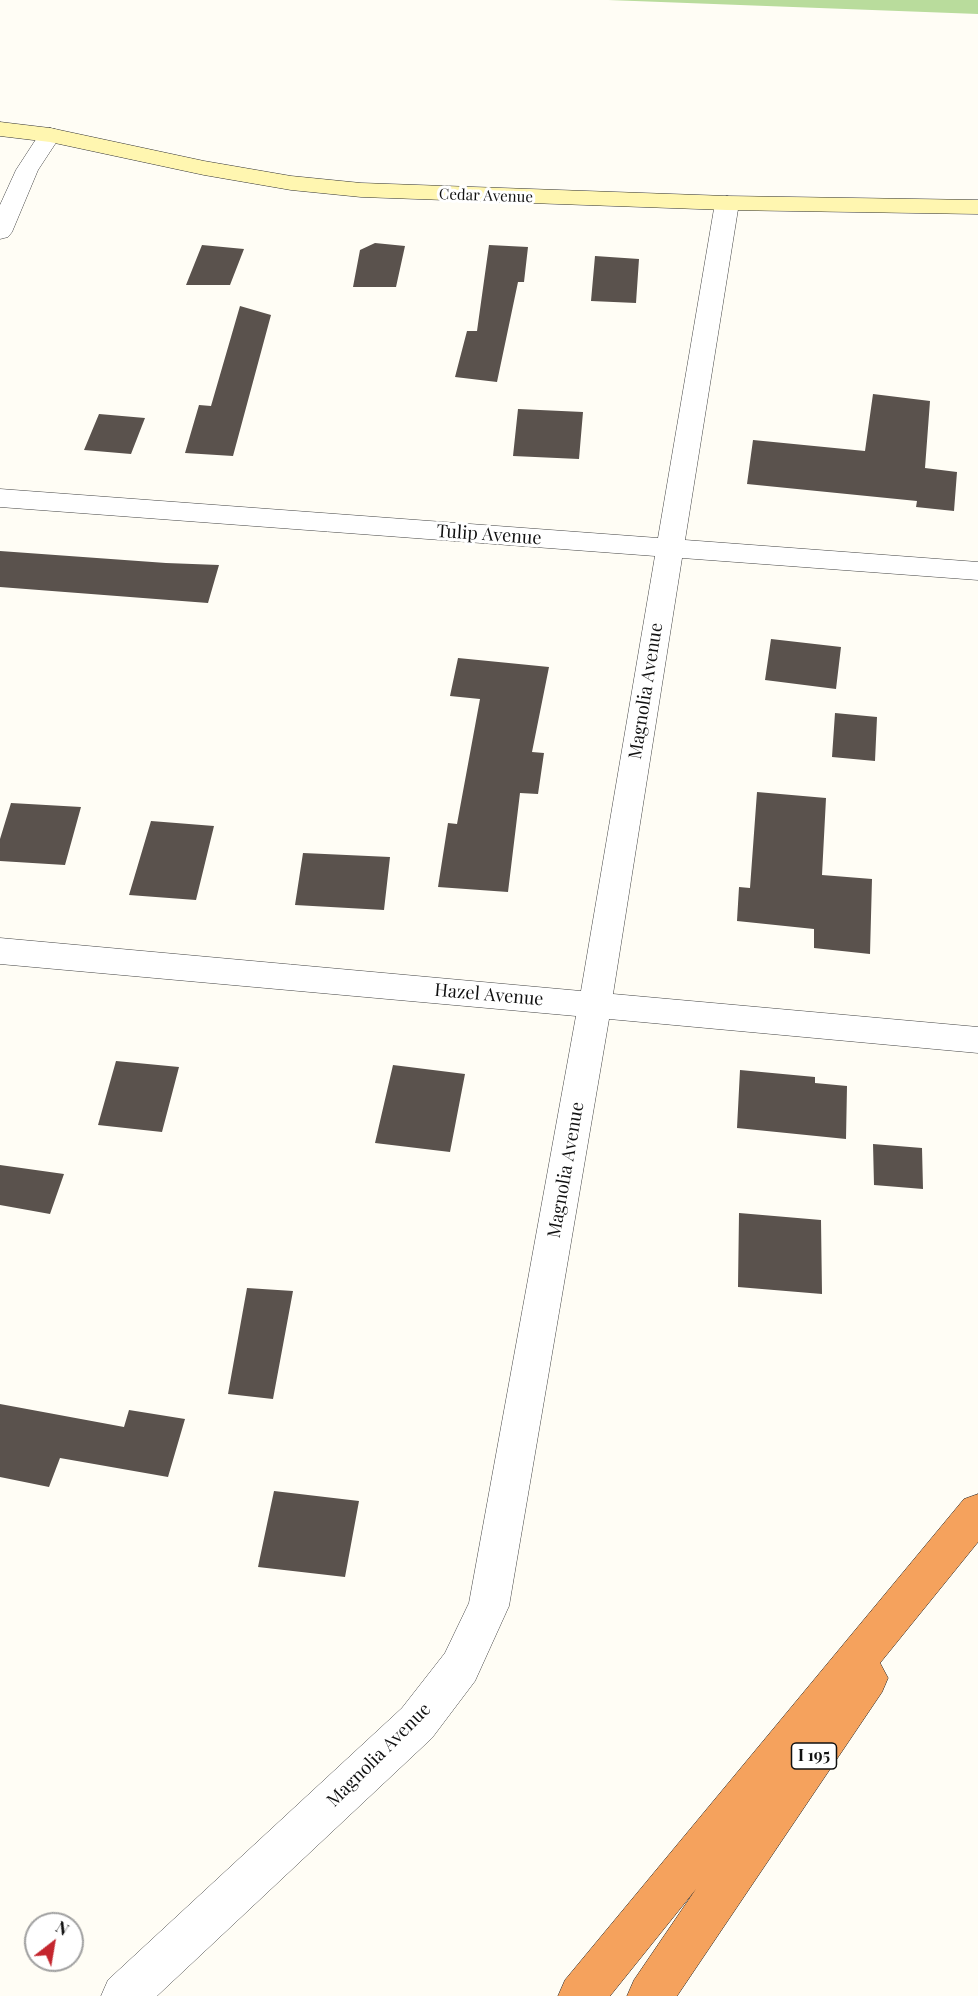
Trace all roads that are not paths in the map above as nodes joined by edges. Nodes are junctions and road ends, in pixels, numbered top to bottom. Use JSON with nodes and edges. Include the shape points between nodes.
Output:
{"nodes":[{"id":1,"x":0,"y":129,"type":"edge"},
{"id":2,"x":50,"y":135,"type":"junction"},
{"id":3,"x":727,"y":203,"type":"junction"},
{"id":4,"x":978,"y":207,"type":"edge"},
{"id":5,"x":0,"y":232,"type":"edge"},
{"id":6,"x":0,"y":498,"type":"edge"},
{"id":7,"x":670,"y":548,"type":"junction"},
{"id":8,"x":978,"y":571,"type":"edge"},
{"id":9,"x":0,"y":951,"type":"edge"},
{"id":10,"x":595,"y":1004,"type":"junction"},
{"id":11,"x":978,"y":1040,"type":"edge"},
{"id":12,"x":978,"y":1514,"type":"edge"},
{"id":13,"x":124,"y":1996,"type":"edge"},
{"id":14,"x":581,"y":1996,"type":"edge"},
{"id":15,"x":650,"y":1996,"type":"edge"}],
"edges":[{"from":1,"to":2,"type":"street","name":"Cedar Avenue"},
{"from":2,"to":3,"type":"street","name":"Cedar Avenue","via":[[291,183],[361,190]]},
{"from":2,"to":5,"type":"street","via":[[27,170]]},
{"from":3,"to":4,"type":"street","name":"Cedar Avenue"},
{"from":3,"to":7,"type":"street","name":"Magnolia Avenue"},
{"from":6,"to":7,"type":"street","name":"Tulip Avenue"},
{"from":7,"to":8,"type":"street","name":"Tulip Avenue"},
{"from":7,"to":10,"type":"street","name":"Magnolia Avenue"},
{"from":9,"to":10,"type":"street","name":"Hazel Avenue"},
{"from":10,"to":11,"type":"street","name":"Hazel Avenue"},
{"from":10,"to":13,"type":"street","name":"Magnolia Avenue","via":[[489,1606],[460,1667],[417,1723]]},
{"from":12,"to":14,"type":"highway"},
{"from":12,"to":15,"type":"highway","number":"I 195"}]}
